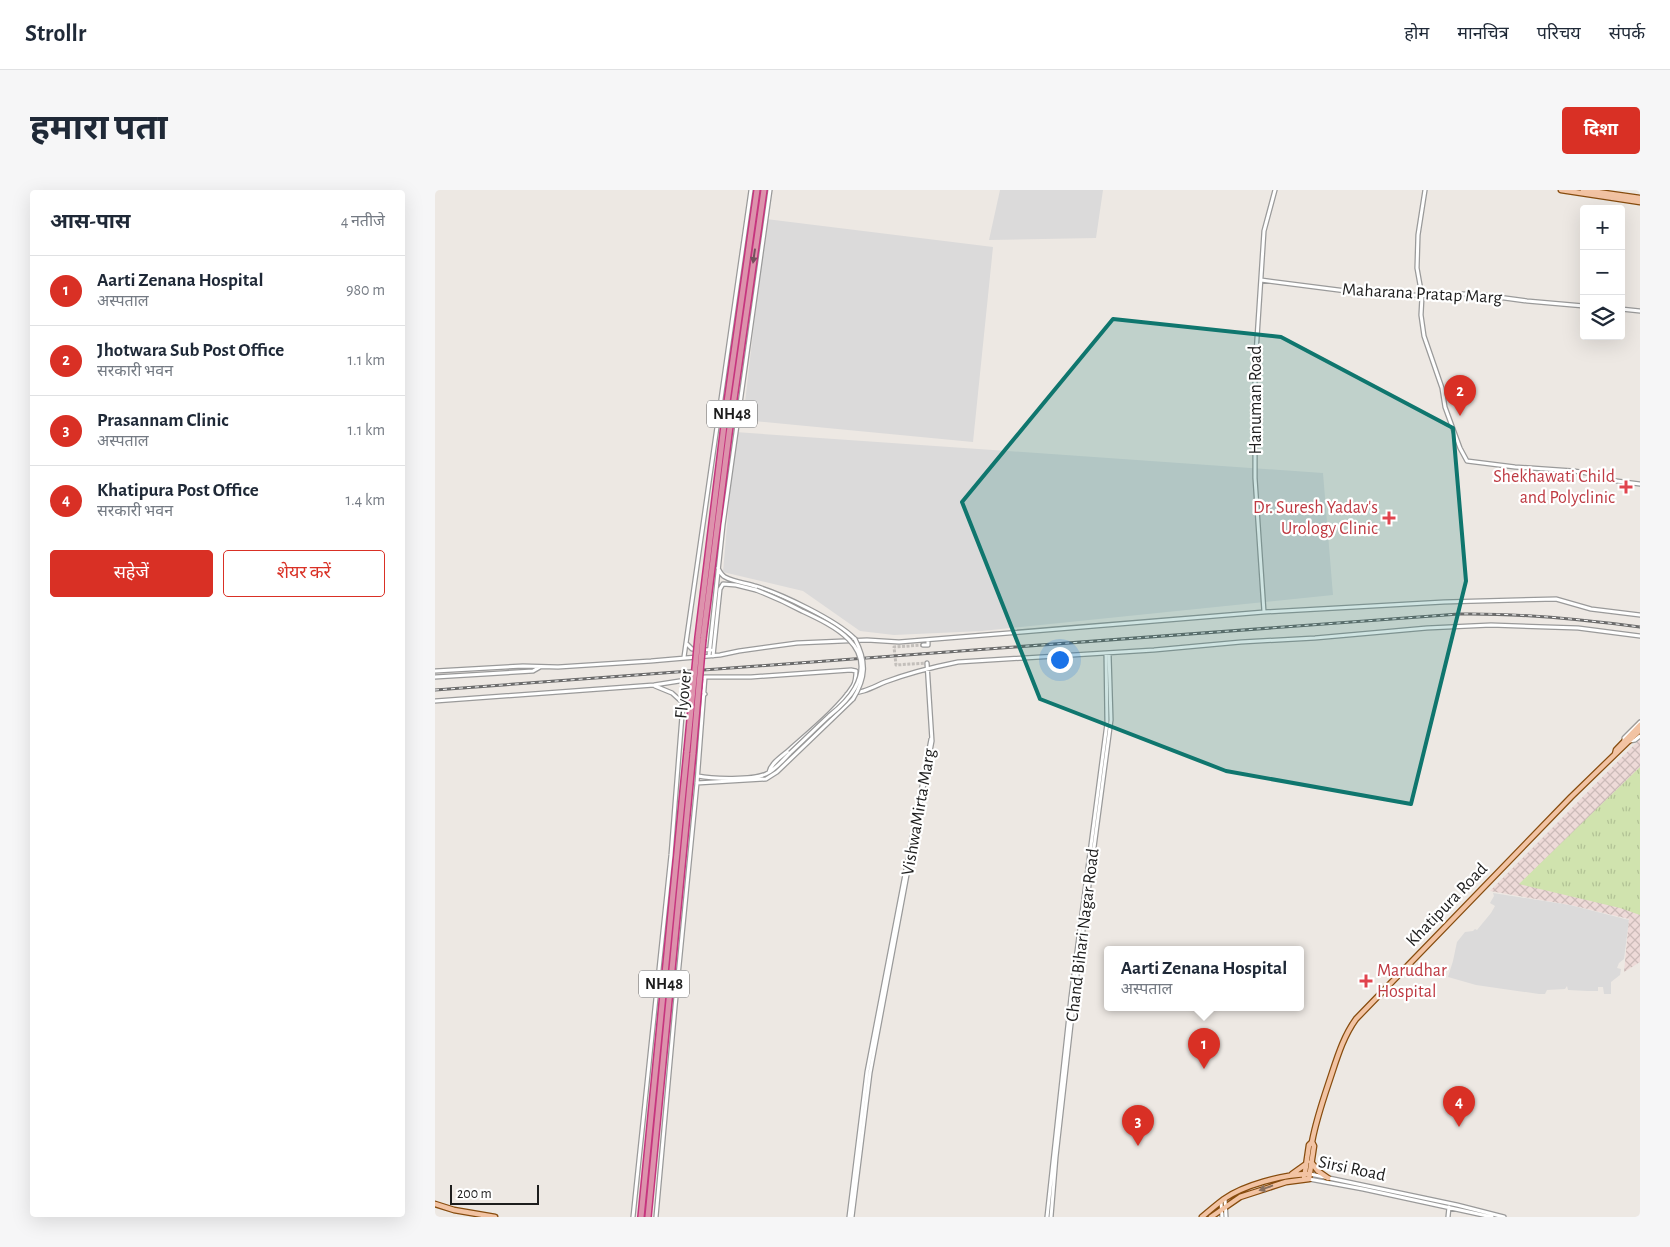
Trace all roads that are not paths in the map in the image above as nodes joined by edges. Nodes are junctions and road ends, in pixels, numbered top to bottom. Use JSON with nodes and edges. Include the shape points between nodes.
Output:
{"nodes":[{"id":1,"x":751,"y":190,"type":"edge"},
{"id":2,"x":757,"y":190,"type":"edge"},
{"id":3,"x":764,"y":190,"type":"edge"},
{"id":4,"x":770,"y":190,"type":"edge"},
{"id":5,"x":1275,"y":190,"type":"edge"},
{"id":6,"x":1425,"y":190,"type":"edge"},
{"id":7,"x":1561,"y":190,"type":"edge"},
{"id":8,"x":1583,"y":190,"type":"edge"},
{"id":9,"x":1640,"y":198,"type":"edge"},
{"id":10,"x":1640,"y":202,"type":"edge"},
{"id":11,"x":1261,"y":280,"type":"junction"},
{"id":12,"x":1422,"y":296,"type":"junction"},
{"id":13,"x":1580,"y":306,"type":"edge"},
{"id":14,"x":1625,"y":310,"type":"edge"},
{"id":15,"x":1640,"y":311,"type":"edge"},
{"id":16,"x":1640,"y":484,"type":"edge"},
{"id":17,"x":718,"y":567,"type":"junction"},
{"id":18,"x":756,"y":588,"type":"junction"},
{"id":19,"x":1264,"y":612,"type":"junction"},
{"id":20,"x":1640,"y":616,"type":"edge"},
{"id":21,"x":1640,"y":636,"type":"edge"},
{"id":22,"x":701,"y":638,"type":"junction"},
{"id":23,"x":928,"y":640,"type":"junction"},
{"id":24,"x":687,"y":643,"type":"junction"},
{"id":25,"x":923,"y":645,"type":"tunnel mouth"},
{"id":26,"x":712,"y":650,"type":"junction"},
{"id":27,"x":1108,"y":653,"type":"junction"},
{"id":28,"x":711,"y":656,"type":"junction"},
{"id":29,"x":684,"y":657,"type":"junction"},
{"id":30,"x":927,"y":663,"type":"dead end"},
{"id":31,"x":541,"y":667,"type":"junction"},
{"id":32,"x":928,"y":668,"type":"junction"},
{"id":33,"x":435,"y":671,"type":"edge"},
{"id":34,"x":435,"y":677,"type":"edge"},
{"id":35,"x":705,"y":677,"type":"junction"},
{"id":36,"x":687,"y":679,"type":"junction"},
{"id":37,"x":654,"y":685,"type":"junction"},
{"id":38,"x":685,"y":693,"type":"junction"},
{"id":39,"x":705,"y":694,"type":"junction"},
{"id":40,"x":847,"y":694,"type":"junction"},
{"id":41,"x":435,"y":701,"type":"edge"},
{"id":42,"x":683,"y":703,"type":"junction"},
{"id":43,"x":1640,"y":723,"type":"edge"},
{"id":44,"x":1640,"y":730,"type":"edge"},
{"id":45,"x":1640,"y":736,"type":"edge"},
{"id":46,"x":1629,"y":739,"type":"junction"},
{"id":47,"x":690,"y":752,"type":"junction"},
{"id":48,"x":769,"y":772,"type":"junction"},
{"id":49,"x":698,"y":776,"type":"junction"},
{"id":50,"x":697,"y":783,"type":"junction"},
{"id":51,"x":1077,"y":964,"type":"junction"},
{"id":52,"x":1309,"y":1163,"type":"junction"},
{"id":53,"x":1291,"y":1175,"type":"junction"},
{"id":54,"x":1307,"y":1176,"type":"junction"},
{"id":55,"x":1328,"y":1178,"type":"junction"},
{"id":56,"x":1223,"y":1200,"type":"junction"},
{"id":57,"x":435,"y":1204,"type":"edge"},
{"id":58,"x":1449,"y":1207,"type":"junction"},
{"id":59,"x":1224,"y":1208,"type":"junction"},
{"id":60,"x":495,"y":1217,"type":"edge"},
{"id":61,"x":633,"y":1217,"type":"edge"},
{"id":62,"x":641,"y":1217,"type":"edge"},
{"id":63,"x":648,"y":1217,"type":"edge"},
{"id":64,"x":656,"y":1217,"type":"edge"},
{"id":65,"x":851,"y":1217,"type":"edge"},
{"id":66,"x":1047,"y":1217,"type":"edge"},
{"id":67,"x":1051,"y":1217,"type":"edge"},
{"id":68,"x":1202,"y":1217,"type":"edge"},
{"id":69,"x":1211,"y":1217,"type":"edge"},
{"id":70,"x":1222,"y":1217,"type":"edge"},
{"id":71,"x":1226,"y":1217,"type":"edge"},
{"id":72,"x":1448,"y":1217,"type":"edge"},
{"id":73,"x":1492,"y":1217,"type":"edge"},
{"id":74,"x":1504,"y":1217,"type":"edge"}],
"edges":[{"from":1,"to":24,"type":"street"},
{"from":2,"to":22,"type":"highway","number":"NH48","via":[[726,409]]},
{"from":3,"to":22,"type":"highway","number":"NH48","one_way":true},
{"from":4,"to":17,"type":"street"},
{"from":5,"to":11,"type":"street","name":"Hanuman Road","via":[[1264,231]]},
{"from":6,"to":12,"type":"street","via":[[1417,268]]},
{"from":7,"to":10,"type":"main road"},
{"from":8,"to":9,"type":"main road"},
{"from":11,"to":12,"type":"street","name":"Maharana Pratap Marg","via":[[1362,293]]},
{"from":11,"to":19,"type":"street","name":"Hanuman Road","via":[[1255,390],[1256,483]]},
{"from":12,"to":13,"type":"street","name":"Maharana Pratap Marg","via":[[1475,294]]},
{"from":12,"to":16,"type":"street","via":[[1424,336],[1442,388],[1445,407],[1467,461],[1574,471],[1593,474],[1601,479]]},
{"from":14,"to":15,"type":"street"},
{"from":17,"to":18,"type":"street","via":[[727,578]]},
{"from":17,"to":26,"type":"street"},
{"from":18,"to":26,"type":"street","via":[[723,584]]},
{"from":18,"to":48,"type":"street","bridge":true,"via":[[837,629],[850,639],[861,669],[850,697]]},
{"from":18,"to":50,"type":"street","bridge":true,"via":[[809,610],[848,632],[861,650],[863,659],[860,688],[853,699],[766,779]]},
{"from":19,"to":20,"type":"street","via":[[1444,602],[1556,600]]},
{"from":19,"to":23,"type":"street"},
{"from":21,"to":27,"type":"street","via":[[1578,628],[1491,625]]},
{"from":22,"to":47,"type":"highway","name":"Flyover","number":"NH48","bridge":true},
{"from":23,"to":25,"type":"street","via":[[929,645]]},
{"from":23,"to":28,"type":"street","via":[[797,643]]},
{"from":24,"to":26,"type":"street","via":[[692,649]]},
{"from":24,"to":29,"type":"street"},
{"from":26,"to":28,"type":"street"},
{"from":27,"to":32,"type":"street","via":[[958,662]]},
{"from":27,"to":51,"type":"street","name":"Chand Bihari Nagar Road","via":[[1107,723]]},
{"from":28,"to":29,"type":"street"},
{"from":29,"to":31,"type":"street"},
{"from":30,"to":32,"type":"street","name":"VishwaMirta Marg"},
{"from":31,"to":33,"type":"street"},
{"from":31,"to":34,"type":"street","via":[[533,671]]},
{"from":32,"to":40,"type":"street","via":[[861,693]]},
{"from":32,"to":65,"type":"street","name":"VishwaMirta Marg","via":[[931,738],[867,1072]]},
{"from":35,"to":36,"type":"street"},
{"from":35,"to":39,"type":"street"},
{"from":35,"to":40,"type":"street","via":[[855,671],[854,685]]},
{"from":36,"to":37,"type":"street"},
{"from":36,"to":38,"type":"street"},
{"from":37,"to":41,"type":"street"},
{"from":37,"to":42,"type":"street","via":[[672,693]]},
{"from":38,"to":39,"type":"street","via":[[697,688]]},
{"from":38,"to":42,"type":"street"},
{"from":39,"to":49,"type":"street"},
{"from":40,"to":48,"type":"street"},
{"from":42,"to":61,"type":"street","via":[[671,855]]},
{"from":43,"to":46,"type":"main road"},
{"from":44,"to":46,"type":"main road"},
{"from":45,"to":46,"type":"street","via":[[1635,740]]},
{"from":46,"to":52,"type":"main road","name":"Khatipura Road","via":[[1356,1019],[1349,1029],[1318,1115]]},
{"from":47,"to":62,"type":"highway","number":"NH48"},
{"from":47,"to":63,"type":"highway","number":"NH48"},
{"from":48,"to":49,"type":"street","via":[[762,776]]},
{"from":49,"to":50,"type":"street"},
{"from":50,"to":64,"type":"street"},
{"from":51,"to":66,"type":"street","name":"Chand Bihari Nagar Road"},
{"from":51,"to":67,"type":"street","name":"Chand Bihari Nagar Road"},
{"from":52,"to":53,"type":"main road"},
{"from":52,"to":54,"type":"main road","name":"Khatipura Road"},
{"from":52,"to":55,"type":"main road"},
{"from":53,"to":54,"type":"main road","name":"Sirsi Road"},
{"from":53,"to":56,"type":"main road","name":"Sirsi Road"},
{"from":54,"to":55,"type":"street","name":"Sirsi Road"},
{"from":54,"to":58,"type":"street","name":"Sirsi Road"},
{"from":54,"to":59,"type":"main road","name":"Sirsi Road","one_way":true,"via":[[1240,1197]]},
{"from":55,"to":74,"type":"street","name":"Sirsi Road"},
{"from":56,"to":59,"type":"street"},
{"from":56,"to":68,"type":"main road","name":"Sirsi Road"},
{"from":57,"to":60,"type":"main road"},
{"from":58,"to":72,"type":"street"},
{"from":58,"to":73,"type":"street","name":"Sirsi Road"},
{"from":59,"to":69,"type":"main road","name":"Sirsi Road"},
{"from":59,"to":70,"type":"street"},
{"from":59,"to":71,"type":"street"}]}
